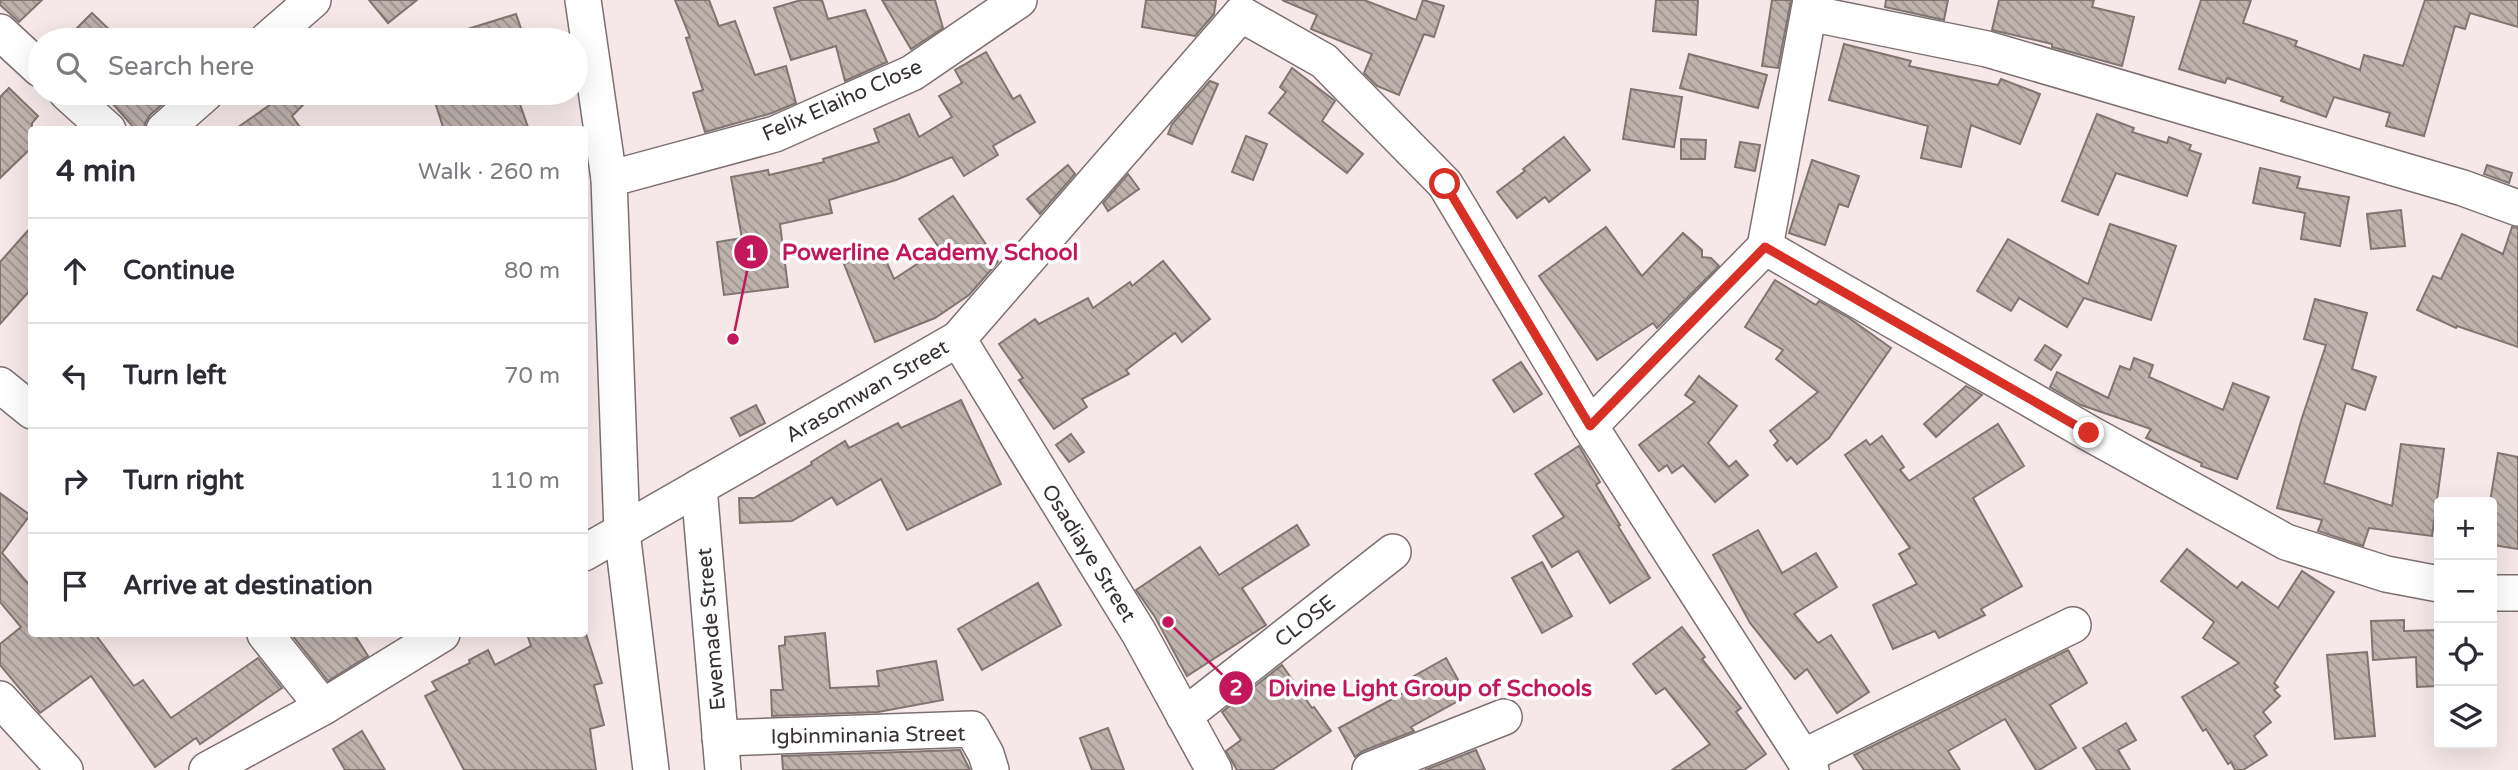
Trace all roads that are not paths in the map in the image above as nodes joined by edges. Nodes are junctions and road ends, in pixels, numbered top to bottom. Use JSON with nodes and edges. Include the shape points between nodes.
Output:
{"nodes":[{"id":1,"x":313,"y":0,"type":"edge"},
{"id":2,"x":583,"y":0,"type":"edge"},
{"id":3,"x":1020,"y":0,"type":"edge"},
{"id":4,"x":1243,"y":7,"type":"edge"},
{"id":5,"x":1810,"y":7,"type":"edge"},
{"id":6,"x":281,"y":28,"type":"edge"},
{"id":7,"x":587,"y":28,"type":"edge"},
{"id":8,"x":0,"y":32,"type":"edge"},
{"id":9,"x":588,"y":34,"type":"edge"},
{"id":10,"x":28,"y":58,"type":"edge"},
{"id":11,"x":80,"y":105,"type":"edge"},
{"id":12,"x":192,"y":105,"type":"edge"},
{"id":13,"x":104,"y":126,"type":"edge"},
{"id":14,"x":169,"y":126,"type":"edge"},
{"id":15,"x":609,"y":179,"type":"junction"},
{"id":16,"x":2518,"y":208,"type":"edge"},
{"id":17,"x":1765,"y":247,"type":"junction"},
{"id":18,"x":958,"y":340,"type":"junction"},
{"id":19,"x":0,"y":385,"type":"edge"},
{"id":20,"x":28,"y":408,"type":"edge"},
{"id":21,"x":1590,"y":426,"type":"junction"},
{"id":22,"x":699,"y":487,"type":"junction"},
{"id":23,"x":622,"y":532,"type":"junction"},
{"id":24,"x":588,"y":551,"type":"edge"},
{"id":25,"x":1393,"y":552,"type":"dead end"},
{"id":26,"x":2434,"y":583,"type":"edge"},
{"id":27,"x":2497,"y":593,"type":"edge"},
{"id":28,"x":2518,"y":593,"type":"edge"},
{"id":29,"x":2073,"y":625,"type":"dead end"},
{"id":30,"x":267,"y":637,"type":"edge"},
{"id":31,"x":428,"y":637,"type":"edge"},
{"id":32,"x":397,"y":644,"type":"edge"},
{"id":33,"x":0,"y":699,"type":"edge"},
{"id":34,"x":323,"y":706,"type":"junction"},
{"id":35,"x":1184,"y":716,"type":"junction"},
{"id":36,"x":1504,"y":717,"type":"dead end"},
{"id":37,"x":721,"y":754,"type":"edge"},
{"id":38,"x":1807,"y":763,"type":"edge"},
{"id":39,"x":65,"y":770,"type":"edge"},
{"id":40,"x":207,"y":770,"type":"edge"},
{"id":41,"x":651,"y":770,"type":"edge"},
{"id":42,"x":991,"y":770,"type":"edge"},
{"id":43,"x":1214,"y":770,"type":"edge"},
{"id":44,"x":1370,"y":770,"type":"edge"}],
"edges":[{"from":1,"to":6,"type":"street"},
{"from":2,"to":7,"type":"street"},
{"from":3,"to":15,"type":"street","name":"Felix Elaiho Close","via":[[912,73],[775,134]]},
{"from":4,"to":18,"type":"street","name":"Arasomwan Street"},
{"from":4,"to":21,"type":"street","via":[[1324,61],[1445,184]]},
{"from":5,"to":16,"type":"street","via":[[1987,49]]},
{"from":5,"to":17,"type":"street"},
{"from":8,"to":10,"type":"street"},
{"from":9,"to":15,"type":"street"},
{"from":11,"to":13,"type":"street"},
{"from":12,"to":14,"type":"street"},
{"from":15,"to":23,"type":"street"},
{"from":17,"to":21,"type":"street"},
{"from":17,"to":26,"type":"street","via":[[2286,542],[2386,574]]},
{"from":18,"to":22,"type":"street","name":"Arasomwan Street"},
{"from":18,"to":35,"type":"street","name":"Osadiaye Street","via":[[1139,633]]},
{"from":19,"to":20,"type":"street"},
{"from":21,"to":38,"type":"street"},
{"from":22,"to":23,"type":"street","name":"Arasomwan Street"},
{"from":22,"to":37,"type":"street","name":"Ewemade Street"},
{"from":23,"to":24,"type":"street","name":"Arasomwan Street"},
{"from":23,"to":41,"type":"street"},
{"from":25,"to":35,"type":"street","name":"CLOSE"},
{"from":27,"to":28,"type":"street"},
{"from":29,"to":38,"type":"street"},
{"from":30,"to":34,"type":"street"},
{"from":31,"to":32,"type":"street"},
{"from":32,"to":34,"type":"street"},
{"from":33,"to":39,"type":"street"},
{"from":34,"to":40,"type":"street"},
{"from":35,"to":43,"type":"street","name":"Osadiaye Street"},
{"from":36,"to":44,"type":"street"},
{"from":37,"to":42,"type":"street","name":"Igbinminania Street","via":[[972,729]]}]}
